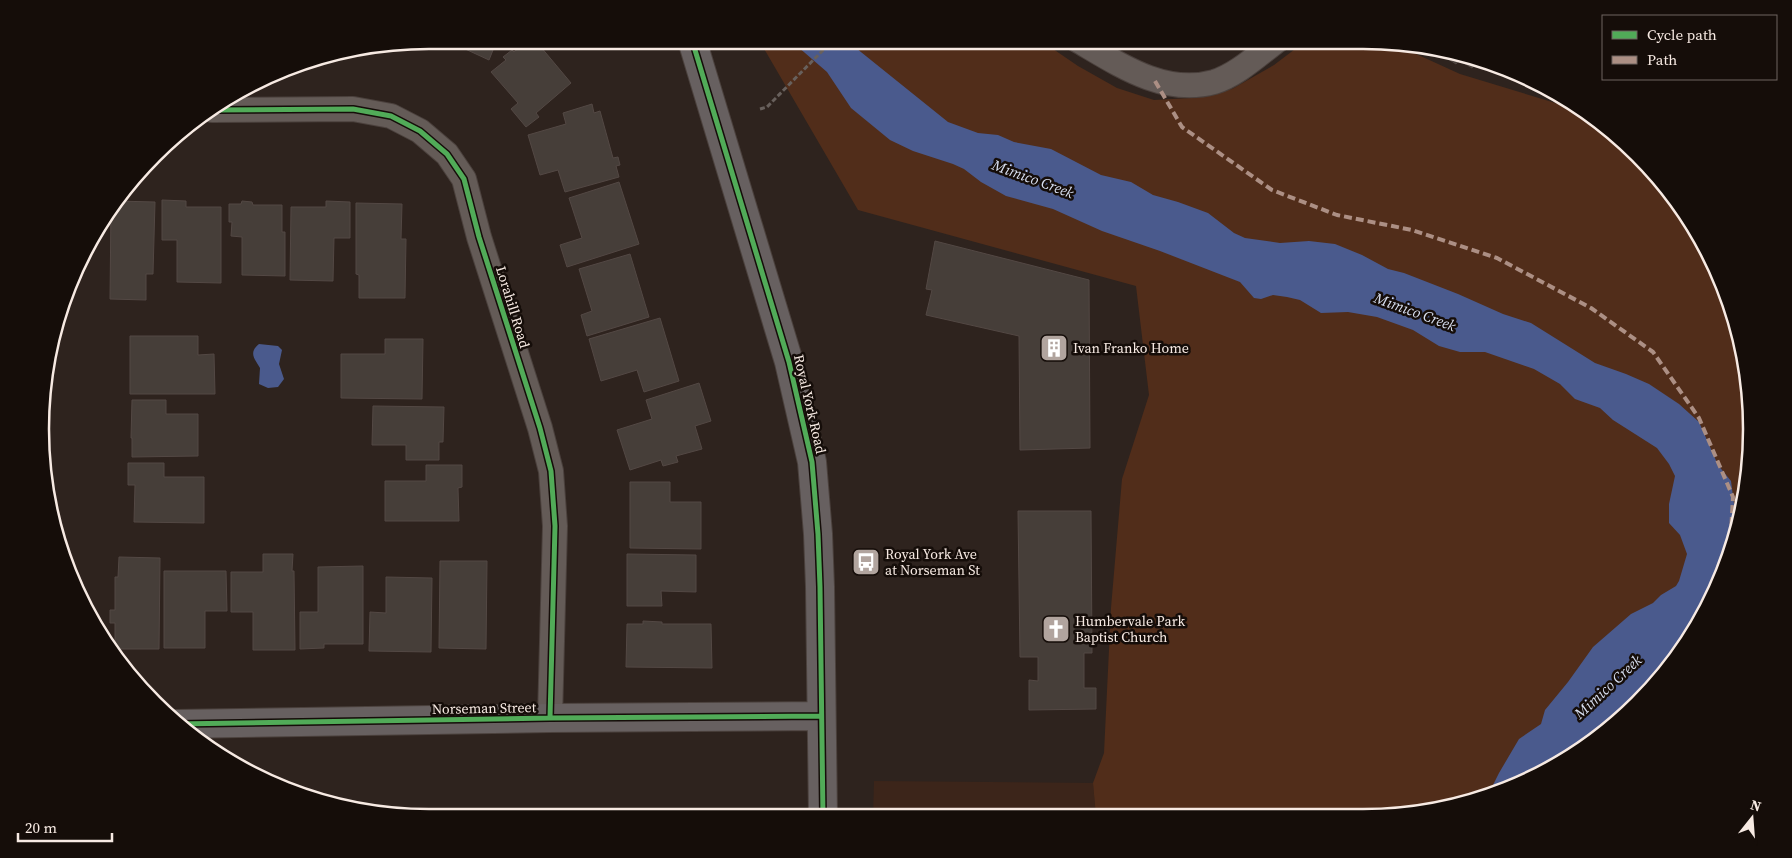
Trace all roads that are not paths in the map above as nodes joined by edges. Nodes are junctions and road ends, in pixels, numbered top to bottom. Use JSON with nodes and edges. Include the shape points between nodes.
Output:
{"nodes":[{"id":1,"x":695,"y":49,"type":"edge"},
{"id":2,"x":1093,"y":49,"type":"edge"},
{"id":3,"x":1265,"y":49,"type":"edge"},
{"id":4,"x":223,"y":110,"type":"edge"},
{"id":5,"x":821,"y":716,"type":"junction"},
{"id":6,"x":550,"y":718,"type":"junction"},
{"id":7,"x":189,"y":724,"type":"edge"},
{"id":8,"x":823,"y":809,"type":"edge"}],
"edges":[{"from":1,"to":5,"type":"main road","name":"Royal York Road","via":[[789,362],[812,462],[818,534]]},
{"from":2,"to":3,"type":"street","via":[[1155,81],[1191,85],[1214,82]]},
{"from":4,"to":6,"type":"street","name":"Lorahill Road","via":[[354,109],[391,116],[420,131],[447,154],[464,179],[551,471],[555,526]]},
{"from":5,"to":6,"type":"main road","name":"Norseman Street"},
{"from":5,"to":8,"type":"main road","name":"Royal York Road"},
{"from":6,"to":7,"type":"main road","name":"Norseman Street"}]}
